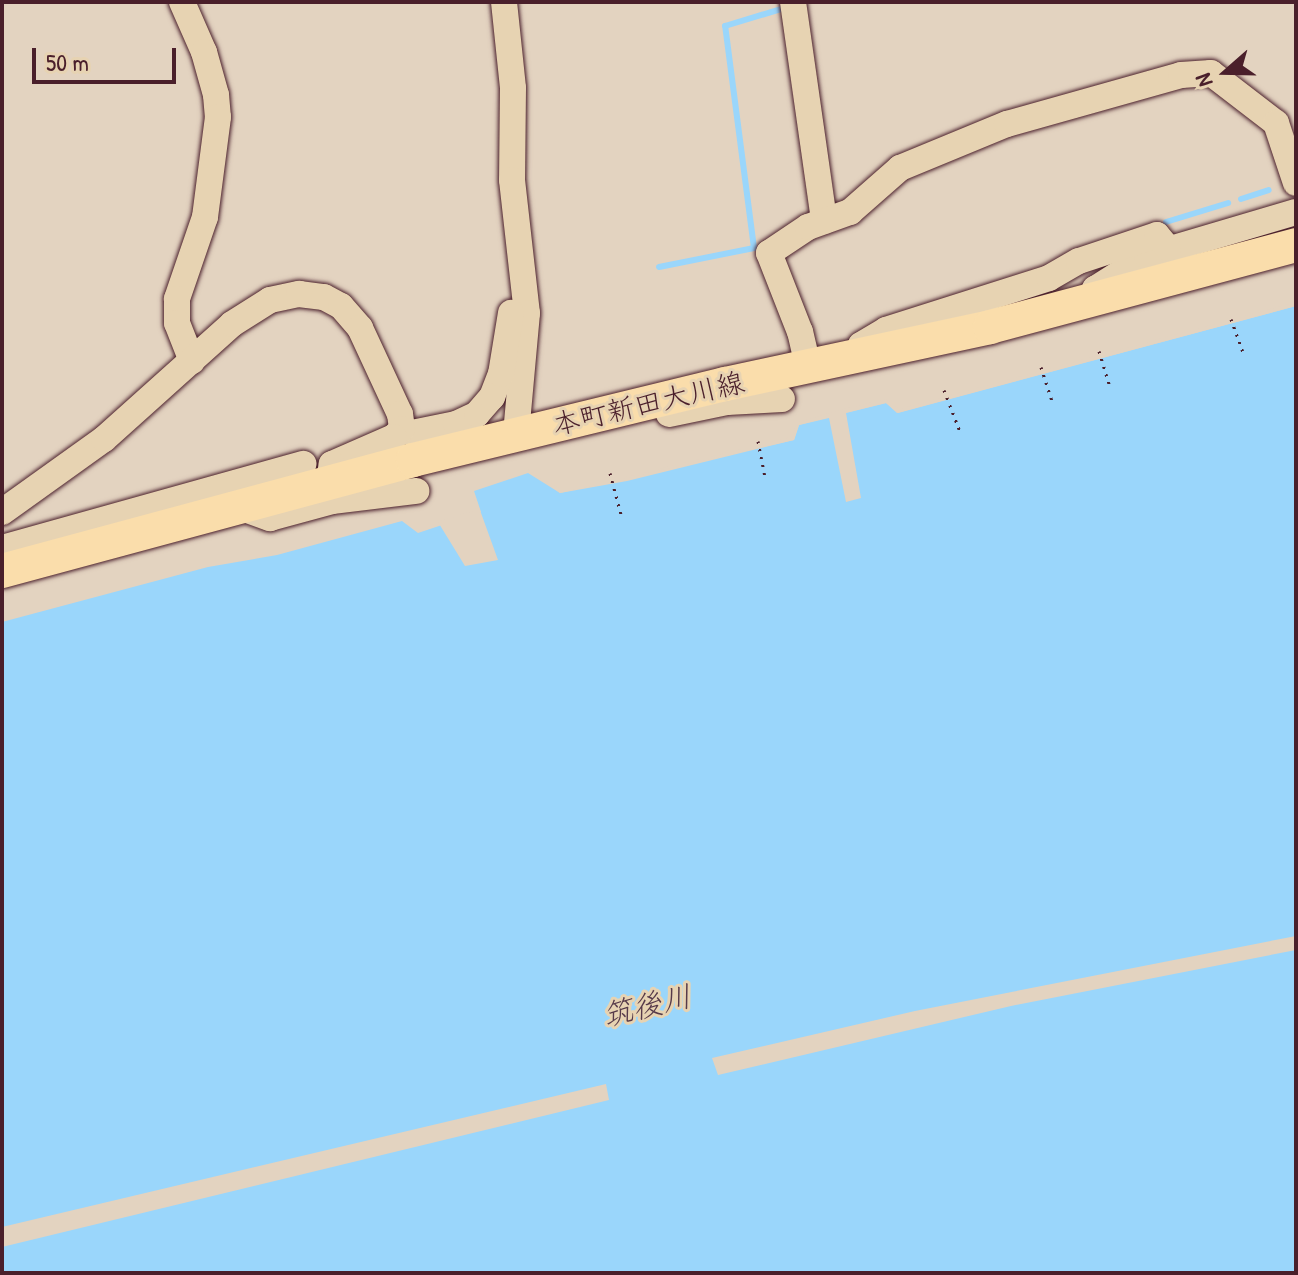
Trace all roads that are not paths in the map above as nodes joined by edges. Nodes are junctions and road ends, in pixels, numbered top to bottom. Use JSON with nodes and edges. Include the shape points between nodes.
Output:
{"nodes":[{"id":1,"x":182,"y":2,"type":"edge"},
{"id":2,"x":504,"y":2,"type":"edge"},
{"id":3,"x":793,"y":2,"type":"edge"},
{"id":4,"x":1296,"y":183,"type":"edge"},
{"id":5,"x":1296,"y":212,"type":"edge"},
{"id":6,"x":824,"y":221,"type":"junction"},
{"id":7,"x":1296,"y":245,"type":"edge"},
{"id":8,"x":1168,"y":248,"type":"junction"},
{"id":9,"x":524,"y":296,"type":"junction"},
{"id":10,"x":1090,"y":303,"type":"junction"},
{"id":11,"x":861,"y":355,"type":"junction"},
{"id":12,"x":192,"y":361,"type":"junction"},
{"id":13,"x":808,"y":366,"type":"junction"},
{"id":14,"x":782,"y":399,"type":"dead end"},
{"id":15,"x":627,"y":407,"type":"junction"},
{"id":16,"x":402,"y":429,"type":"junction"},
{"id":17,"x":516,"y":434,"type":"junction"},
{"id":18,"x":315,"y":474,"type":"junction"},
{"id":19,"x":416,"y":491,"type":"dead end"},
{"id":20,"x":242,"y":508,"type":"junction"},
{"id":21,"x":2,"y":512,"type":"edge"},
{"id":22,"x":2,"y":548,"type":"edge"},
{"id":23,"x":2,"y":571,"type":"edge"}],
"edges":[{"from":1,"to":12,"type":"street","via":[[204,52],[218,117],[205,217],[177,299],[177,323]]},
{"from":2,"to":9,"type":"street","via":[[513,88],[512,180]]},
{"from":3,"to":6,"type":"street"},
{"from":4,"to":6,"type":"street","via":[[1276,123],[1211,73],[1181,75],[1040,113],[943,149],[900,168],[850,212]]},
{"from":5,"to":8,"type":"street"},
{"from":6,"to":13,"type":"street","via":[[769,253]]},
{"from":7,"to":10,"type":"main road","name":"本町新田大川線"},
{"from":8,"to":10,"type":"street","via":[[1095,289]]},
{"from":8,"to":11,"type":"street","via":[[1157,235],[1079,261],[1049,278],[886,330],[861,345]]},
{"from":9,"to":16,"type":"street","via":[[512,298],[501,374],[492,397],[477,414],[412,433]]},
{"from":9,"to":17,"type":"street"},
{"from":10,"to":11,"type":"main road","name":"本町新田大川線"},
{"from":11,"to":13,"type":"main road","name":"本町新田大川線"},
{"from":12,"to":16,"type":"street","via":[[232,324],[270,300],[299,294],[324,297],[341,306],[360,328],[387,379]]},
{"from":12,"to":21,"type":"street","via":[[104,439]]},
{"from":13,"to":15,"type":"main road","name":"本町新田大川線"},
{"from":14,"to":15,"type":"street","via":[[727,402],[654,416]]},
{"from":15,"to":17,"type":"main road","name":"本町新田大川線"},
{"from":16,"to":18,"type":"street"},
{"from":17,"to":18,"type":"main road","name":"本町新田大川線"},
{"from":18,"to":20,"type":"main road","name":"本町新田大川線"},
{"from":18,"to":22,"type":"street"},
{"from":19,"to":20,"type":"street","via":[[332,501],[270,518]]},
{"from":20,"to":23,"type":"main road","name":"本町新田大川線"}]}
